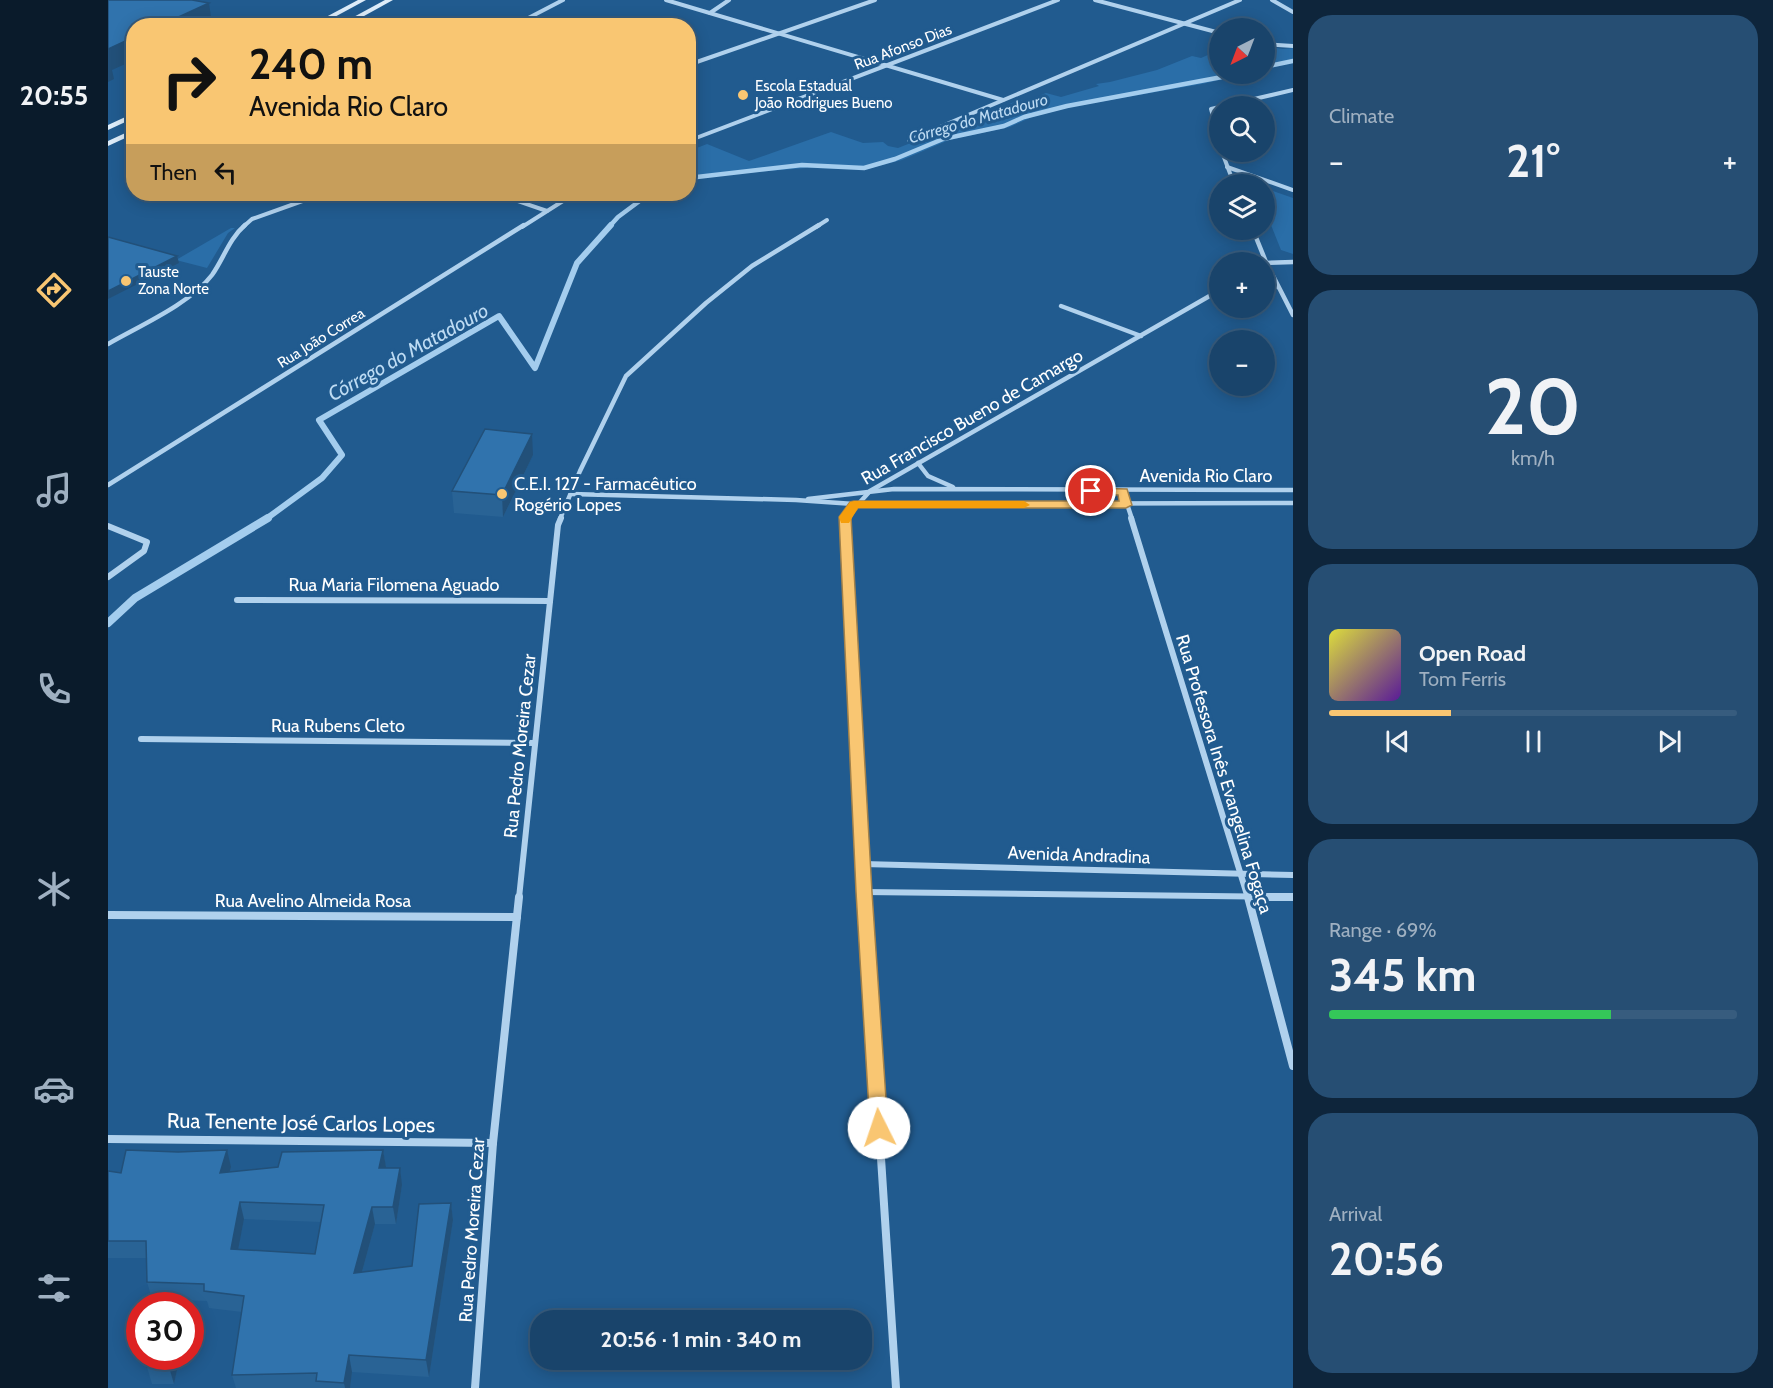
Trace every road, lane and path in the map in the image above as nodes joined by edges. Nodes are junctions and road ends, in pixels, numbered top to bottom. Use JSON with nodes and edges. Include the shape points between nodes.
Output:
{"nodes":[{"id":1,"x":363,"y":0,"type":"edge"},
{"id":2,"x":390,"y":0,"type":"edge"},
{"id":3,"x":563,"y":0,"type":"edge"},
{"id":4,"x":666,"y":0,"type":"edge"},
{"id":5,"x":729,"y":0,"type":"edge"},
{"id":6,"x":875,"y":0,"type":"edge"},
{"id":7,"x":1059,"y":0,"type":"edge"},
{"id":8,"x":1095,"y":0,"type":"edge"},
{"id":9,"x":1240,"y":0,"type":"edge"},
{"id":10,"x":1272,"y":0,"type":"edge"},
{"id":11,"x":1293,"y":12,"type":"edge"},
{"id":12,"x":710,"y":13,"type":"junction"},
{"id":13,"x":328,"y":18,"type":"edge"},
{"id":14,"x":355,"y":18,"type":"edge"},
{"id":15,"x":528,"y":18,"type":"edge"},
{"id":16,"x":1183,"y":24,"type":"junction"},
{"id":17,"x":1209,"y":30,"type":"edge"},
{"id":18,"x":782,"y":33,"type":"junction"},
{"id":19,"x":1275,"y":45,"type":"edge"},
{"id":20,"x":1293,"y":46,"type":"edge"},
{"id":21,"x":696,"y":62,"type":"edge"},
{"id":22,"x":887,"y":66,"type":"junction"},
{"id":23,"x":1293,"y":90,"type":"edge"},
{"id":24,"x":1267,"y":96,"type":"edge"},
{"id":25,"x":1004,"y":100,"type":"junction"},
{"id":26,"x":126,"y":119,"type":"edge"},
{"id":27,"x":108,"y":128,"type":"edge"},
{"id":28,"x":126,"y":135,"type":"edge"},
{"id":29,"x":696,"y":138,"type":"edge"},
{"id":30,"x":909,"y":140,"type":"dead end"},
{"id":31,"x":108,"y":144,"type":"edge"},
{"id":32,"x":1225,"y":162,"type":"edge"},
{"id":33,"x":1227,"y":167,"type":"junction"},
{"id":34,"x":1230,"y":174,"type":"edge"},
{"id":35,"x":1246,"y":174,"type":"edge"},
{"id":36,"x":1275,"y":184,"type":"edge"},
{"id":37,"x":1293,"y":190,"type":"edge"},
{"id":38,"x":302,"y":201,"type":"edge"},
{"id":39,"x":518,"y":201,"type":"edge"},
{"id":40,"x":563,"y":201,"type":"edge"},
{"id":41,"x":547,"y":211,"type":"junction"},
{"id":42,"x":827,"y":220,"type":"dead end"},
{"id":43,"x":1293,"y":262,"type":"edge"},
{"id":44,"x":1275,"y":263,"type":"edge"},
{"id":45,"x":1275,"y":280,"type":"edge"},
{"id":46,"x":1275,"y":286,"type":"edge"},
{"id":47,"x":1279,"y":287,"type":"junction"},
{"id":48,"x":1209,"y":296,"type":"edge"},
{"id":49,"x":1061,"y":306,"type":"dead end"},
{"id":50,"x":1293,"y":315,"type":"edge"},
{"id":51,"x":1141,"y":336,"type":"junction"},
{"id":52,"x":108,"y":344,"type":"edge"},
{"id":53,"x":918,"y":463,"type":"junction"},
{"id":54,"x":108,"y":485,"type":"edge"},
{"id":55,"x":962,"y":489,"type":"junction"},
{"id":56,"x":1293,"y":490,"type":"edge"},
{"id":57,"x":870,"y":491,"type":"junction"},
{"id":58,"x":1123,"y":492,"type":"junction"},
{"id":59,"x":571,"y":494,"type":"junction"},
{"id":60,"x":796,"y":500,"type":"junction"},
{"id":61,"x":1293,"y":503,"type":"edge"},
{"id":62,"x":854,"y":504,"type":"junction"},
{"id":63,"x":1126,"y":505,"type":"junction"},
{"id":64,"x":108,"y":526,"type":"edge"},
{"id":65,"x":108,"y":577,"type":"edge"},
{"id":66,"x":237,"y":600,"type":"dead end"},
{"id":67,"x":550,"y":601,"type":"junction"},
{"id":68,"x":141,"y":739,"type":"dead end"},
{"id":69,"x":535,"y":743,"type":"junction"},
{"id":70,"x":863,"y":864,"type":"junction"},
{"id":71,"x":1242,"y":875,"type":"junction"},
{"id":72,"x":1293,"y":875,"type":"edge"},
{"id":73,"x":864,"y":892,"type":"junction"},
{"id":74,"x":1247,"y":897,"type":"junction"},
{"id":75,"x":1293,"y":897,"type":"edge"},
{"id":76,"x":108,"y":915,"type":"edge"},
{"id":77,"x":518,"y":917,"type":"junction"},
{"id":78,"x":1293,"y":1066,"type":"edge"},
{"id":79,"x":108,"y":1139,"type":"edge"},
{"id":80,"x":493,"y":1143,"type":"junction"},
{"id":81,"x":475,"y":1388,"type":"edge"},
{"id":82,"x":896,"y":1388,"type":"edge"}],
"edges":[{"from":1,"to":13,"type":"main road"},
{"from":2,"to":14,"type":"main road"},
{"from":3,"to":15,"type":"street"},
{"from":4,"to":12,"type":"street"},
{"from":5,"to":12,"type":"street"},
{"from":6,"to":18,"type":"street"},
{"from":7,"to":22,"type":"street","name":"Rua Afonso Dias"},
{"from":8,"to":16,"type":"street"},
{"from":9,"to":16,"type":"street"},
{"from":10,"to":11,"type":"street"},
{"from":12,"to":18,"type":"street"},
{"from":16,"to":17,"type":"street"},
{"from":16,"to":25,"type":"street"},
{"from":18,"to":21,"type":"street"},
{"from":18,"to":22,"type":"street"},
{"from":19,"to":20,"type":"street"},
{"from":22,"to":25,"type":"street"},
{"from":22,"to":29,"type":"street","name":"Rua Afonso Dias"},
{"from":23,"to":24,"type":"street"},
{"from":25,"to":30,"type":"street"},
{"from":26,"to":27,"type":"main road"},
{"from":28,"to":31,"type":"main road"},
{"from":32,"to":33,"type":"street"},
{"from":33,"to":34,"type":"street"},
{"from":33,"to":35,"type":"street"},
{"from":36,"to":37,"type":"street"},
{"from":38,"to":52,"type":"street","via":[[252,219],[235,234],[211,276],[185,299]]},
{"from":39,"to":41,"type":"street"},
{"from":40,"to":41,"type":"street"},
{"from":41,"to":54,"type":"street","name":"Rua João Correa"},
{"from":42,"to":59,"type":"street","name":"Rua Pedro Moreira Cezar","via":[[752,266],[626,376]]},
{"from":43,"to":44,"type":"street"},
{"from":45,"to":47,"type":"street"},
{"from":46,"to":47,"type":"street"},
{"from":47,"to":50,"type":"street"},
{"from":48,"to":51,"type":"street","name":"Rua Francisco Bueno de Camargo"},
{"from":49,"to":51,"type":"street"},
{"from":51,"to":53,"type":"street","name":"Rua Francisco Bueno de Camargo"},
{"from":53,"to":55,"type":"street","via":[[933,480]]},
{"from":53,"to":57,"type":"street","name":"Rua Francisco Bueno de Camargo"},
{"from":55,"to":57,"type":"street","name":"Avenida Rio Claro"},
{"from":55,"to":58,"type":"street","name":"Avenida Rio Claro"},
{"from":56,"to":58,"type":"street","name":"Avenida Rio Claro"},
{"from":57,"to":60,"type":"street","name":"Avenida Rio Claro"},
{"from":57,"to":62,"type":"street","name":"Rua Francisco Bueno de Camargo"},
{"from":58,"to":63,"type":"street","name":"Rua Professora Inês Evangelina Fogaça"},
{"from":59,"to":60,"type":"street","name":"Avenida Rio Claro"},
{"from":59,"to":67,"type":"street","name":"Rua Pedro Moreira Cezar","via":[[558,525]]},
{"from":60,"to":62,"type":"street","name":"Avenida Rio Claro"},
{"from":61,"to":63,"type":"street","name":"Avenida Rio Claro"},
{"from":62,"to":63,"type":"street","name":"Avenida Rio Claro"},
{"from":62,"to":70,"type":"street","name":"Rua Francisco Bueno de Camargo","via":[[845,517]]},
{"from":63,"to":71,"type":"street","name":"Rua Professora Inês Evangelina Fogaça"},
{"from":64,"to":65,"type":"street","via":[[147,542],[144,551]]},
{"from":66,"to":67,"type":"street","name":"Rua Maria Filomena Aguado"},
{"from":67,"to":69,"type":"street","name":"Rua Pedro Moreira Cezar"},
{"from":68,"to":69,"type":"street","name":"Rua Rubens Cleto"},
{"from":69,"to":77,"type":"street","name":"Rua Pedro Moreira Cezar"},
{"from":70,"to":71,"type":"street","name":"Avenida Andradina"},
{"from":70,"to":73,"type":"street","name":"Rua Francisco Bueno de Camargo"},
{"from":71,"to":72,"type":"street","name":"Avenida Andradina"},
{"from":71,"to":74,"type":"street","name":"Rua Professora Inês Evangelina Fogaça"},
{"from":73,"to":74,"type":"street"},
{"from":73,"to":82,"type":"street","name":"Rua Francisco Bueno de Camargo"},
{"from":74,"to":75,"type":"street"},
{"from":74,"to":78,"type":"street","name":"Rua Professora Inês Evangelina Fogaça"},
{"from":76,"to":77,"type":"street","name":"Rua Avelino Almeida Rosa"},
{"from":77,"to":80,"type":"street","name":"Rua Pedro Moreira Cezar"},
{"from":79,"to":80,"type":"street","name":"Rua Tenente José Carlos Lopes"},
{"from":80,"to":81,"type":"street","name":"Rua Pedro Moreira Cezar"}]}
